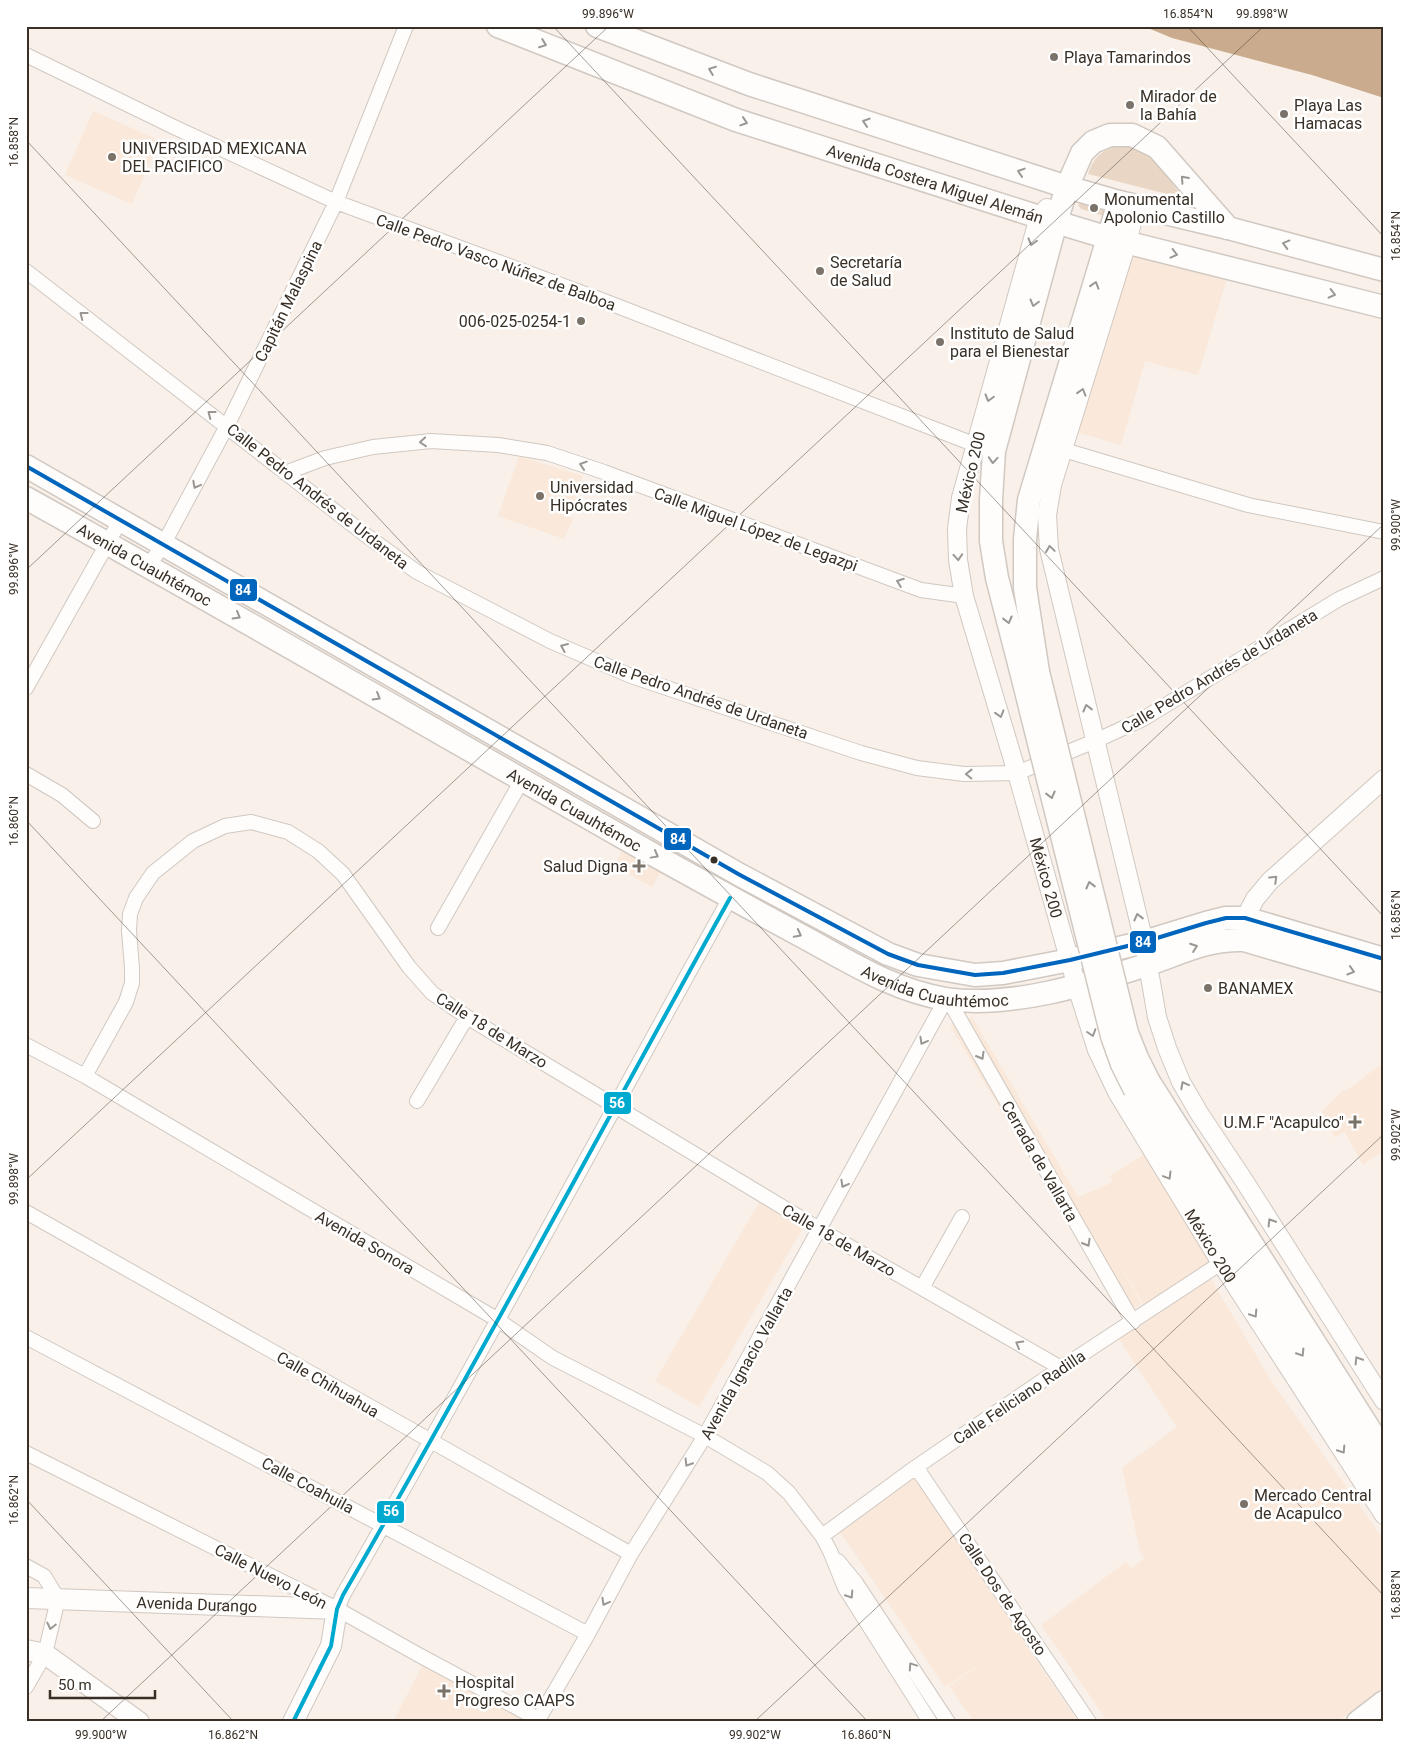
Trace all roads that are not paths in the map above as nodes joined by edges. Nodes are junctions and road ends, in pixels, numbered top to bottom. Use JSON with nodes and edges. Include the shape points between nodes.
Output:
{"nodes":[{"id":1,"x":406,"y":26,"type":"edge"},
{"id":2,"x":498,"y":26,"type":"edge"},
{"id":3,"x":597,"y":26,"type":"edge"},
{"id":4,"x":26,"y":55,"type":"edge"},
{"id":5,"x":1067,"y":187,"type":"junction"},
{"id":6,"x":336,"y":202,"type":"junction"},
{"id":7,"x":1128,"y":204,"type":"junction"},
{"id":8,"x":1048,"y":220,"type":"junction"},
{"id":9,"x":1228,"y":228,"type":"junction"},
{"id":10,"x":1118,"y":241,"type":"junction"},
{"id":11,"x":1384,"y":270,"type":"edge"},
{"id":12,"x":26,"y":271,"type":"edge"},
{"id":13,"x":1384,"y":307,"type":"edge"},
{"id":14,"x":227,"y":426,"type":"junction"},
{"id":15,"x":976,"y":445,"type":"junction"},
{"id":16,"x":1064,"y":450,"type":"junction"},
{"id":17,"x":26,"y":466,"type":"edge"},
{"id":18,"x":285,"y":473,"type":"junction"},
{"id":19,"x":26,"y":498,"type":"edge"},
{"id":20,"x":120,"y":521,"type":"junction"},
{"id":21,"x":1384,"y":532,"type":"edge"},
{"id":22,"x":108,"y":543,"type":"junction"},
{"id":23,"x":163,"y":545,"type":"junction"},
{"id":24,"x":149,"y":565,"type":"junction"},
{"id":25,"x":1384,"y":578,"type":"edge"},
{"id":26,"x":964,"y":596,"type":"junction"},
{"id":27,"x":1031,"y":676,"type":"junction"},
{"id":28,"x":26,"y":688,"type":"edge"},
{"id":29,"x":1096,"y":741,"type":"junction"},
{"id":30,"x":1017,"y":773,"type":"junction"},
{"id":31,"x":26,"y":774,"type":"edge"},
{"id":32,"x":1384,"y":779,"type":"edge"},
{"id":33,"x":522,"y":780,"type":"junction"},
{"id":34,"x":93,"y":821,"type":"dead end"},
{"id":35,"x":730,"y":898,"type":"junction"},
{"id":36,"x":1245,"y":918,"type":"junction"},
{"id":37,"x":438,"y":928,"type":"dead end"},
{"id":38,"x":1144,"y":942,"type":"junction"},
{"id":39,"x":1384,"y":959,"type":"edge"},
{"id":40,"x":1070,"y":960,"type":"junction"},
{"id":41,"x":1149,"y":964,"type":"junction"},
{"id":42,"x":1384,"y":981,"type":"edge"},
{"id":43,"x":1077,"y":986,"type":"junction"},
{"id":44,"x":947,"y":999,"type":"junction"},
{"id":45,"x":467,"y":1017,"type":"junction"},
{"id":46,"x":26,"y":1045,"type":"edge"},
{"id":47,"x":85,"y":1076,"type":"junction"},
{"id":48,"x":1142,"y":1086,"type":"junction"},
{"id":49,"x":417,"y":1102,"type":"dead end"},
{"id":50,"x":614,"y":1106,"type":"junction"},
{"id":51,"x":26,"y":1212,"type":"edge"},
{"id":52,"x":962,"y":1217,"type":"dead end"},
{"id":53,"x":819,"y":1229,"type":"junction"},
{"id":54,"x":1221,"y":1263,"type":"junction"},
{"id":55,"x":922,"y":1288,"type":"junction"},
{"id":56,"x":498,"y":1320,"type":"junction"},
{"id":57,"x":1133,"y":1322,"type":"junction"},
{"id":58,"x":26,"y":1337,"type":"edge"},
{"id":59,"x":1061,"y":1368,"type":"junction"},
{"id":60,"x":1384,"y":1401,"type":"edge"},
{"id":61,"x":705,"y":1436,"type":"junction"},
{"id":62,"x":431,"y":1442,"type":"junction"},
{"id":63,"x":1384,"y":1452,"type":"edge"},
{"id":64,"x":26,"y":1453,"type":"edge"},
{"id":65,"x":916,"y":1467,"type":"junction"},
{"id":66,"x":1384,"y":1485,"type":"edge"},
{"id":67,"x":1384,"y":1515,"type":"edge"},
{"id":68,"x":384,"y":1525,"type":"junction"},
{"id":69,"x":822,"y":1536,"type":"junction"},
{"id":70,"x":830,"y":1551,"type":"junction"},
{"id":71,"x":631,"y":1554,"type":"junction"},
{"id":72,"x":26,"y":1566,"type":"edge"},
{"id":73,"x":26,"y":1598,"type":"edge"},
{"id":74,"x":58,"y":1599,"type":"junction"},
{"id":75,"x":337,"y":1609,"type":"junction"},
{"id":76,"x":588,"y":1634,"type":"junction"},
{"id":77,"x":36,"y":1652,"type":"edge"},
{"id":78,"x":924,"y":1685,"type":"junction"},
{"id":79,"x":26,"y":1688,"type":"edge"},
{"id":80,"x":912,"y":1692,"type":"junction"},
{"id":81,"x":1384,"y":1702,"type":"edge"},
{"id":82,"x":537,"y":1720,"type":"edge"},
{"id":83,"x":139,"y":1722,"type":"edge"},
{"id":84,"x":293,"y":1722,"type":"edge"},
{"id":85,"x":930,"y":1722,"type":"edge"},
{"id":86,"x":948,"y":1722,"type":"edge"},
{"id":87,"x":1089,"y":1722,"type":"edge"},
{"id":88,"x":1358,"y":1722,"type":"edge"}],
"edges":[{"from":1,"to":6,"type":"street","name":"Capitán Malaspina"},
{"from":2,"to":8,"type":"main road","name":"Avenida Costera Miguel Alemán","one_way":true,"via":[[736,120]]},
{"from":5,"to":3,"type":"main road","one_way":true,"via":[[749,84]]},
{"from":4,"to":6,"type":"street","name":"Calle Pedro Vasco Núñez de Balboa"},
{"from":5,"to":7,"type":"main road"},
{"from":5,"to":8,"type":"main road"},
{"from":9,"to":5,"type":"main road","one_way":true,"via":[[1156,148],[1132,135],[1110,135],[1094,142],[1082,153]]},
{"from":6,"to":14,"type":"street","name":"Capitán Malaspina"},
{"from":6,"to":15,"type":"street","name":"Calle Pedro Vasco Núñez de Balboa","via":[[599,299]]},
{"from":7,"to":9,"type":"main road"},
{"from":7,"to":10,"type":"main road"},
{"from":8,"to":10,"type":"main road","name":"Avenida Costera Miguel Alemán"},
{"from":8,"to":15,"type":"street","name":"México 200","one_way":true},
{"from":8,"to":27,"type":"main road","one_way":true,"via":[[994,451],[991,500],[991,541],[997,578]]},
{"from":11,"to":9,"type":"main road","one_way":true},
{"from":10,"to":13,"type":"main road","name":"Avenida Costera Miguel Alemán","one_way":true},
{"from":16,"to":10,"type":"street","one_way":true},
{"from":27,"to":10,"type":"main road","one_way":true,"via":[[1025,588],[1025,539],[1030,500]]},
{"from":14,"to":12,"type":"street","name":"Calle Pedro Andrés de Urdaneta","one_way":true},
{"from":14,"to":18,"type":"street","name":"Calle Pedro Andrés de Urdaneta"},
{"from":14,"to":23,"type":"street","name":"Capitán Malaspina","one_way":true},
{"from":15,"to":26,"type":"street","name":"México 200","one_way":true,"via":[[957,528]]},
{"from":16,"to":21,"type":"street","via":[[1248,505]]},
{"from":29,"to":16,"type":"street","one_way":true,"via":[[1049,549],[1048,515],[1052,485]]},
{"from":17,"to":20,"type":"main road","name":"Avenida Cuauhtémoc"},
{"from":26,"to":18,"type":"street","name":"Calle Miguel López de Legazpi","one_way":true,"via":[[921,590],[604,472],[547,453],[498,444],[431,441],[373,447],[325,458]]},
{"from":30,"to":18,"type":"street","name":"Calle Pedro Andrés de Urdaneta","one_way":true,"via":[[964,774],[917,768],[861,753],[631,676],[550,641],[417,572]]},
{"from":19,"to":22,"type":"main road","name":"Avenida Cuauhtémoc"},
{"from":20,"to":22,"type":"street"},
{"from":20,"to":23,"type":"main road","name":"Avenida Cuauhtémoc"},
{"from":22,"to":24,"type":"main road","name":"Avenida Cuauhtémoc"},
{"from":22,"to":28,"type":"street"},
{"from":23,"to":24,"type":"street","name":"Capitán Malaspina"},
{"from":23,"to":40,"type":"main road","name":"Avenida Cuauhtémoc","via":[[740,875],[888,954],[918,965],[975,975]]},
{"from":24,"to":33,"type":"main road","name":"Avenida Cuauhtémoc","one_way":true},
{"from":25,"to":29,"type":"street","name":"Calle Pedro Andrés de Urdaneta","via":[[1339,599],[1143,719]]},
{"from":26,"to":30,"type":"street","name":"México 200","one_way":true},
{"from":27,"to":48,"type":"main road","name":"México 200","bridge":true,"via":[[1112,1036],[1122,1064]]},
{"from":29,"to":30,"type":"street","name":"Calle Pedro Andrés de Urdaneta"},
{"from":38,"to":29,"type":"street","one_way":true},
{"from":30,"to":40,"type":"street","name":"México 200"},
{"from":31,"to":34,"type":"street","via":[[62,795]]},
{"from":36,"to":32,"type":"street","one_way":true,"via":[[1270,882]]},
{"from":33,"to":35,"type":"main road","name":"Avenida Cuauhtémoc","one_way":true},
{"from":33,"to":37,"type":"street"},
{"from":35,"to":44,"type":"main road","name":"Avenida Cuauhtémoc","one_way":true,"via":[[880,978],[912,991]]},
{"from":35,"to":50,"type":"street"},
{"from":36,"to":38,"type":"main road","name":"Avenida Cuauhtémoc","via":[[1226,918]]},
{"from":36,"to":39,"type":"main road","name":"Avenida Cuauhtémoc"},
{"from":38,"to":40,"type":"main road","name":"Avenida Cuauhtémoc"},
{"from":38,"to":41,"type":"street"},
{"from":40,"to":43,"type":"street","name":"México 200"},
{"from":41,"to":42,"type":"main road","name":"Avenida Cuauhtémoc","one_way":true,"via":[[1209,942],[1244,940]]},
{"from":41,"to":43,"type":"main road","name":"Avenida Cuauhtémoc"},
{"from":60,"to":41,"type":"street","one_way":true,"via":[[1181,1082],[1157,1017]]},
{"from":43,"to":44,"type":"main road","name":"Avenida Cuauhtémoc","via":[[1010,999]]},
{"from":43,"to":54,"type":"street","name":"México 200","one_way":true,"via":[[1097,1050],[1117,1092]]},
{"from":44,"to":53,"type":"street","name":"Avenida Ignacio Vallarta","one_way":true},
{"from":44,"to":57,"type":"street","name":"Cerrada de Vallarta","one_way":true},
{"from":45,"to":47,"type":"street","name":"Calle 18 de Marzo","via":[[432,993],[409,967],[343,874],[318,851],[288,832],[251,822],[225,826],[193,841],[153,873],[136,898],[130,914],[129,931],[132,983],[126,1002]]},
{"from":45,"to":49,"type":"street"},
{"from":45,"to":50,"type":"street","name":"Calle 18 de Marzo"},
{"from":46,"to":47,"type":"street","name":"Avenida Sonora"},
{"from":47,"to":56,"type":"street","name":"Avenida Sonora"},
{"from":48,"to":63,"type":"main road","name":"México 200"},
{"from":48,"to":66,"type":"main road","name":"México 200","one_way":true},
{"from":50,"to":53,"type":"street","name":"Calle 18 de Marzo"},
{"from":50,"to":56,"type":"street"},
{"from":51,"to":62,"type":"street","name":"Calle Chihuahua"},
{"from":52,"to":55,"type":"street"},
{"from":53,"to":55,"type":"street","name":"Calle 18 de Marzo"},
{"from":53,"to":61,"type":"street","name":"Avenida Ignacio Vallarta"},
{"from":54,"to":57,"type":"street","name":"Calle Feliciano Radilla"},
{"from":54,"to":67,"type":"street","name":"México 200","one_way":true},
{"from":59,"to":55,"type":"street","name":"Calle 18 de Marzo","one_way":true},
{"from":56,"to":61,"type":"street","name":"Avenida Sonora","via":[[553,1358]]},
{"from":56,"to":62,"type":"street"},
{"from":57,"to":59,"type":"street","name":"Calle Feliciano Radilla"},
{"from":58,"to":68,"type":"street","name":"Calle Coahuila"},
{"from":59,"to":65,"type":"street","name":"Calle Feliciano Radilla"},
{"from":61,"to":69,"type":"street","name":"Avenida Sonora","via":[[767,1473],[789,1492]]},
{"from":61,"to":71,"type":"street","name":"Avenida Ignacio Vallarta","one_way":true},
{"from":62,"to":68,"type":"street"},
{"from":62,"to":71,"type":"street","name":"Calle Chihuahua"},
{"from":64,"to":75,"type":"street","name":"Calle Nuevo León"},
{"from":65,"to":69,"type":"street","name":"Calle Feliciano Radilla"},
{"from":65,"to":87,"type":"street","name":"Calle Dos de Agosto"},
{"from":68,"to":75,"type":"street"},
{"from":68,"to":76,"type":"street","name":"Calle Coahuila"},
{"from":69,"to":70,"type":"street","name":"Avenida Sonora"},
{"from":78,"to":70,"type":"street","one_way":true,"via":[[856,1583]]},
{"from":70,"to":80,"type":"street","one_way":true,"via":[[845,1588]]},
{"from":71,"to":76,"type":"street","name":"Avenida Ignacio Vallarta","one_way":true},
{"from":72,"to":74,"type":"street","via":[[44,1576]]},
{"from":73,"to":74,"type":"main road","name":"Avenida Durango"},
{"from":74,"to":75,"type":"main road","name":"Avenida Durango"},
{"from":74,"to":77,"type":"street","one_way":true},
{"from":75,"to":82,"type":"street","name":"Calle Nuevo León"},
{"from":75,"to":84,"type":"main road","via":[[331,1646]]},
{"from":76,"to":82,"type":"street","name":"Avenida Ignacio Vallarta"},
{"from":77,"to":79,"type":"street"},
{"from":77,"to":83,"type":"main road"},
{"from":78,"to":80,"type":"street"},
{"from":78,"to":86,"type":"street"},
{"from":80,"to":85,"type":"street"},
{"from":81,"to":88,"type":"main road"}]}
